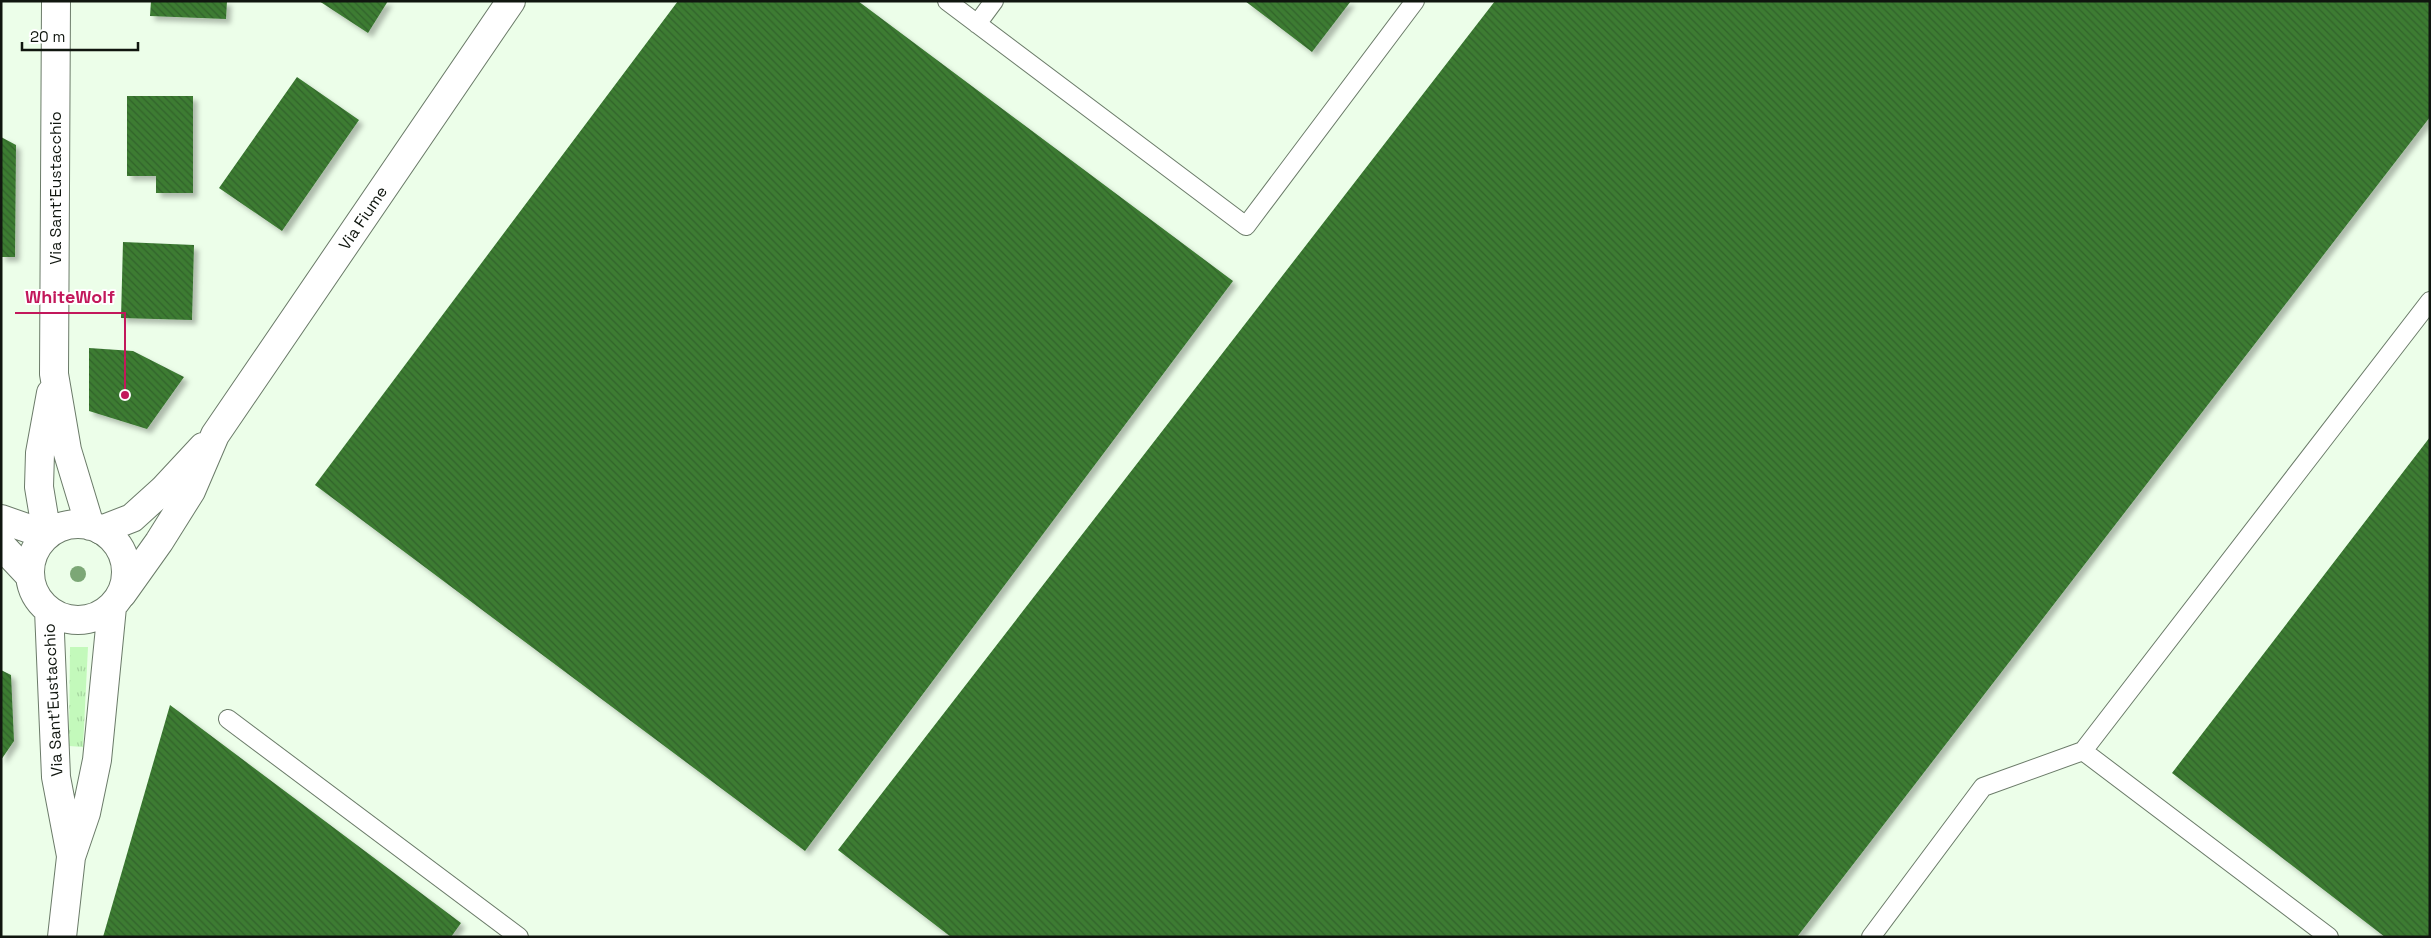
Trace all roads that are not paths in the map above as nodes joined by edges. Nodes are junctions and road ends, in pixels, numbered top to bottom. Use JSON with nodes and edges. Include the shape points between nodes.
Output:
{"nodes":[{"id":1,"x":56,"y":1,"type":"edge"},
{"id":2,"x":511,"y":1,"type":"edge"},
{"id":3,"x":946,"y":1,"type":"edge"},
{"id":4,"x":994,"y":1,"type":"edge"},
{"id":5,"x":1415,"y":1,"type":"edge"},
{"id":6,"x":977,"y":24,"type":"junction"},
{"id":7,"x":2430,"y":301,"type":"edge"},
{"id":8,"x":54,"y":374,"type":"junction"},
{"id":9,"x":215,"y":436,"type":"junction"},
{"id":10,"x":1,"y":519,"type":"edge"},
{"id":11,"x":95,"y":528,"type":"junction"},
{"id":12,"x":47,"y":535,"type":"junction"},
{"id":13,"x":1,"y":545,"type":"edge"},
{"id":14,"x":30,"y":576,"type":"junction"},
{"id":15,"x":117,"y":600,"type":"junction"},
{"id":16,"x":49,"y":610,"type":"junction"},
{"id":17,"x":228,"y":719,"type":"dead end"},
{"id":18,"x":2082,"y":751,"type":"junction"},
{"id":19,"x":71,"y":858,"type":"junction"},
{"id":20,"x":62,"y":937,"type":"edge"},
{"id":21,"x":519,"y":937,"type":"edge"},
{"id":22,"x":1871,"y":937,"type":"edge"},
{"id":23,"x":2329,"y":937,"type":"edge"}],
"edges":[{"from":1,"to":8,"type":"street","name":"Via Sant'Eustacchio"},
{"from":2,"to":9,"type":"street","name":"Via Fiume"},
{"from":3,"to":6,"type":"lane"},
{"from":4,"to":6,"type":"lane"},
{"from":5,"to":6,"type":"lane","via":[[1246,226]]},
{"from":7,"to":18,"type":"lane"},
{"from":8,"to":11,"type":"street","name":"Via Sant'Eustacchio","via":[[67,450]]},
{"from":8,"to":12,"type":"street","name":"Via Sant'Eustacchio","via":[[40,453],[39,487]]},
{"from":9,"to":11,"type":"street","name":"Via Fiume","via":[[132,518]]},
{"from":9,"to":15,"type":"street","name":"Via Fiume","via":[[191,491]]},
{"from":10,"to":12,"type":"street"},
{"from":11,"to":12,"type":"street","via":[[67,526]]},
{"from":11,"to":15,"type":"street","via":[[115,541],[124,558],[126,575]]},
{"from":12,"to":14,"type":"street","via":[[37,547]]},
{"from":13,"to":14,"type":"street"},
{"from":14,"to":16,"type":"street","name":"Via Sant'Eustacchio","via":[[40,601]]},
{"from":15,"to":16,"type":"street","via":[[94,617],[74,620]]},
{"from":15,"to":19,"type":"street","name":"Via Sant'Eustacchio","via":[[92,788]]},
{"from":16,"to":19,"type":"street","name":"Via Sant'Eustacchio","via":[[56,777]]},
{"from":17,"to":21,"type":"lane"},
{"from":18,"to":22,"type":"lane","via":[[1983,787]]},
{"from":18,"to":23,"type":"lane"},
{"from":19,"to":20,"type":"street","name":"Via Sant'Eustacchio"}]}
